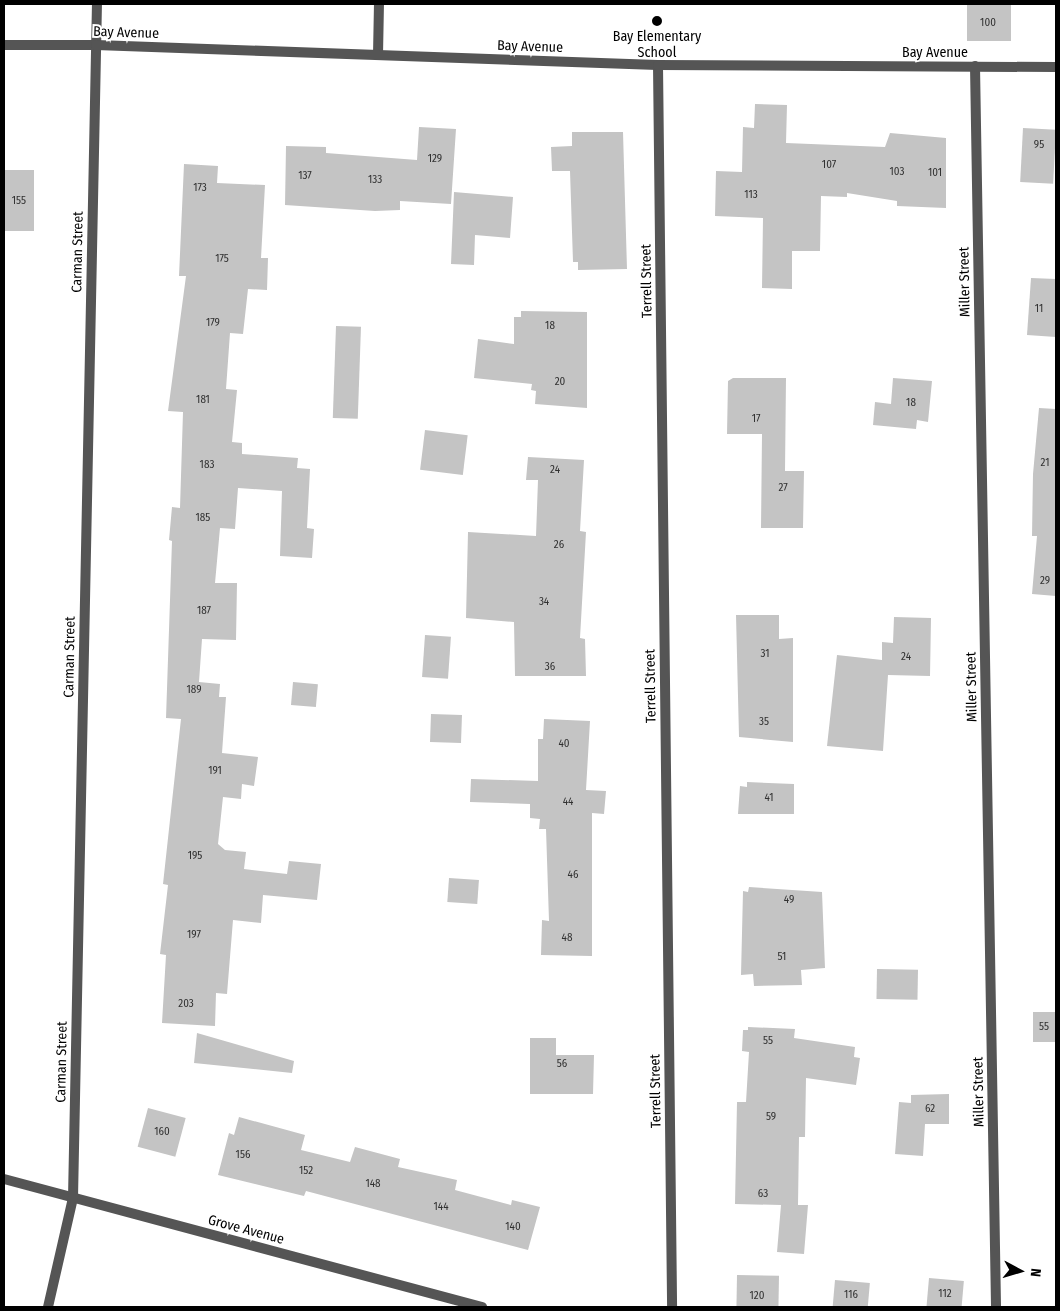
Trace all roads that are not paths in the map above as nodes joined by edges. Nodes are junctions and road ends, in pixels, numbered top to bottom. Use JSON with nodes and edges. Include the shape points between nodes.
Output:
{"nodes":[{"id":1,"x":97,"y":4,"type":"edge"},
{"id":2,"x":379,"y":4,"type":"edge"},
{"id":3,"x":4,"y":45,"type":"edge"},
{"id":4,"x":96,"y":46,"type":"junction"},
{"id":5,"x":378,"y":55,"type":"junction"},
{"id":6,"x":658,"y":65,"type":"junction"},
{"id":7,"x":976,"y":66,"type":"junction"},
{"id":8,"x":1056,"y":67,"type":"edge"},
{"id":9,"x":4,"y":1179,"type":"edge"},
{"id":10,"x":73,"y":1198,"type":"junction"},
{"id":11,"x":48,"y":1307,"type":"edge"},
{"id":12,"x":482,"y":1307,"type":"edge"},
{"id":13,"x":672,"y":1307,"type":"edge"},
{"id":14,"x":996,"y":1307,"type":"edge"}],
"edges":[{"from":1,"to":4,"type":"street","name":"Carman Street"},
{"from":2,"to":5,"type":"street"},
{"from":3,"to":4,"type":"street","name":"Bay Avenue"},
{"from":4,"to":5,"type":"street","name":"Bay Avenue"},
{"from":4,"to":10,"type":"street","name":"Carman Street"},
{"from":5,"to":6,"type":"street","name":"Bay Avenue"},
{"from":6,"to":7,"type":"street","name":"Bay Avenue"},
{"from":6,"to":13,"type":"street","name":"Terrell Street"},
{"from":7,"to":8,"type":"street","name":"Bay Avenue"},
{"from":7,"to":14,"type":"street","name":"Miller Street"},
{"from":9,"to":10,"type":"street","name":"Grove Avenue"},
{"from":10,"to":11,"type":"street","name":"Carman Street"},
{"from":10,"to":12,"type":"street","name":"Grove Avenue"}]}
